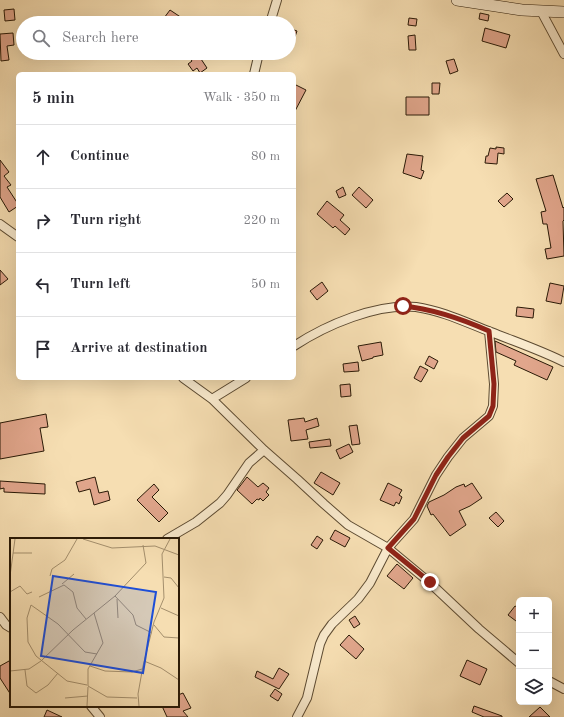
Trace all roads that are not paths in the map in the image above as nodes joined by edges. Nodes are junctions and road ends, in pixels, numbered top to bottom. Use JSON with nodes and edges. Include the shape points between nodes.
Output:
{"nodes":[{"id":1,"x":277,"y":0,"type":"edge"},
{"id":2,"x":457,"y":0,"type":"edge"},
{"id":3,"x":485,"y":3,"type":"edge"},
{"id":4,"x":541,"y":11,"type":"junction"},
{"id":5,"x":564,"y":12,"type":"edge"},
{"id":6,"x":272,"y":16,"type":"edge"},
{"id":7,"x":564,"y":54,"type":"edge"},
{"id":8,"x":257,"y":60,"type":"edge"},
{"id":9,"x":254,"y":72,"type":"edge"},
{"id":10,"x":0,"y":224,"type":"edge"},
{"id":11,"x":16,"y":236,"type":"edge"},
{"id":12,"x":489,"y":331,"type":"junction"},
{"id":13,"x":296,"y":345,"type":"edge"},
{"id":14,"x":564,"y":362,"type":"edge"},
{"id":15,"x":186,"y":380,"type":"edge"},
{"id":16,"x":243,"y":380,"type":"edge"},
{"id":17,"x":212,"y":399,"type":"junction"},
{"id":18,"x":264,"y":450,"type":"junction"},
{"id":19,"x":169,"y":538,"type":"edge"},
{"id":20,"x":388,"y":548,"type":"junction"},
{"id":21,"x":0,"y":617,"type":"edge"},
{"id":22,"x":10,"y":627,"type":"edge"},
{"id":23,"x":516,"y":660,"type":"edge"},
{"id":24,"x":552,"y":683,"type":"edge"},
{"id":25,"x":564,"y":689,"type":"edge"},
{"id":26,"x":92,"y":707,"type":"edge"},
{"id":27,"x":100,"y":717,"type":"edge"},
{"id":28,"x":297,"y":717,"type":"edge"}],
"edges":[{"from":1,"to":6,"type":"street"},
{"from":2,"to":3,"type":"main road"},
{"from":3,"to":4,"type":"main road"},
{"from":4,"to":5,"type":"main road"},
{"from":4,"to":7,"type":"street"},
{"from":8,"to":9,"type":"street"},
{"from":10,"to":11,"type":"street"},
{"from":12,"to":13,"type":"street","via":[[440,313],[403,306],[369,312],[341,321]]},
{"from":12,"to":14,"type":"street"},
{"from":12,"to":20,"type":"street","via":[[494,384],[493,406],[489,416],[463,438],[448,457],[414,519]]},
{"from":15,"to":17,"type":"street"},
{"from":16,"to":17,"type":"street"},
{"from":17,"to":18,"type":"street"},
{"from":18,"to":19,"type":"street","via":[[249,463],[220,503],[196,522]]},
{"from":18,"to":20,"type":"street","via":[[348,525]]},
{"from":20,"to":23,"type":"street","via":[[430,582]]},
{"from":20,"to":28,"type":"street","via":[[362,594],[324,635],[307,698]]},
{"from":21,"to":22,"type":"street"},
{"from":24,"to":25,"type":"street"},
{"from":26,"to":27,"type":"street"}]}
